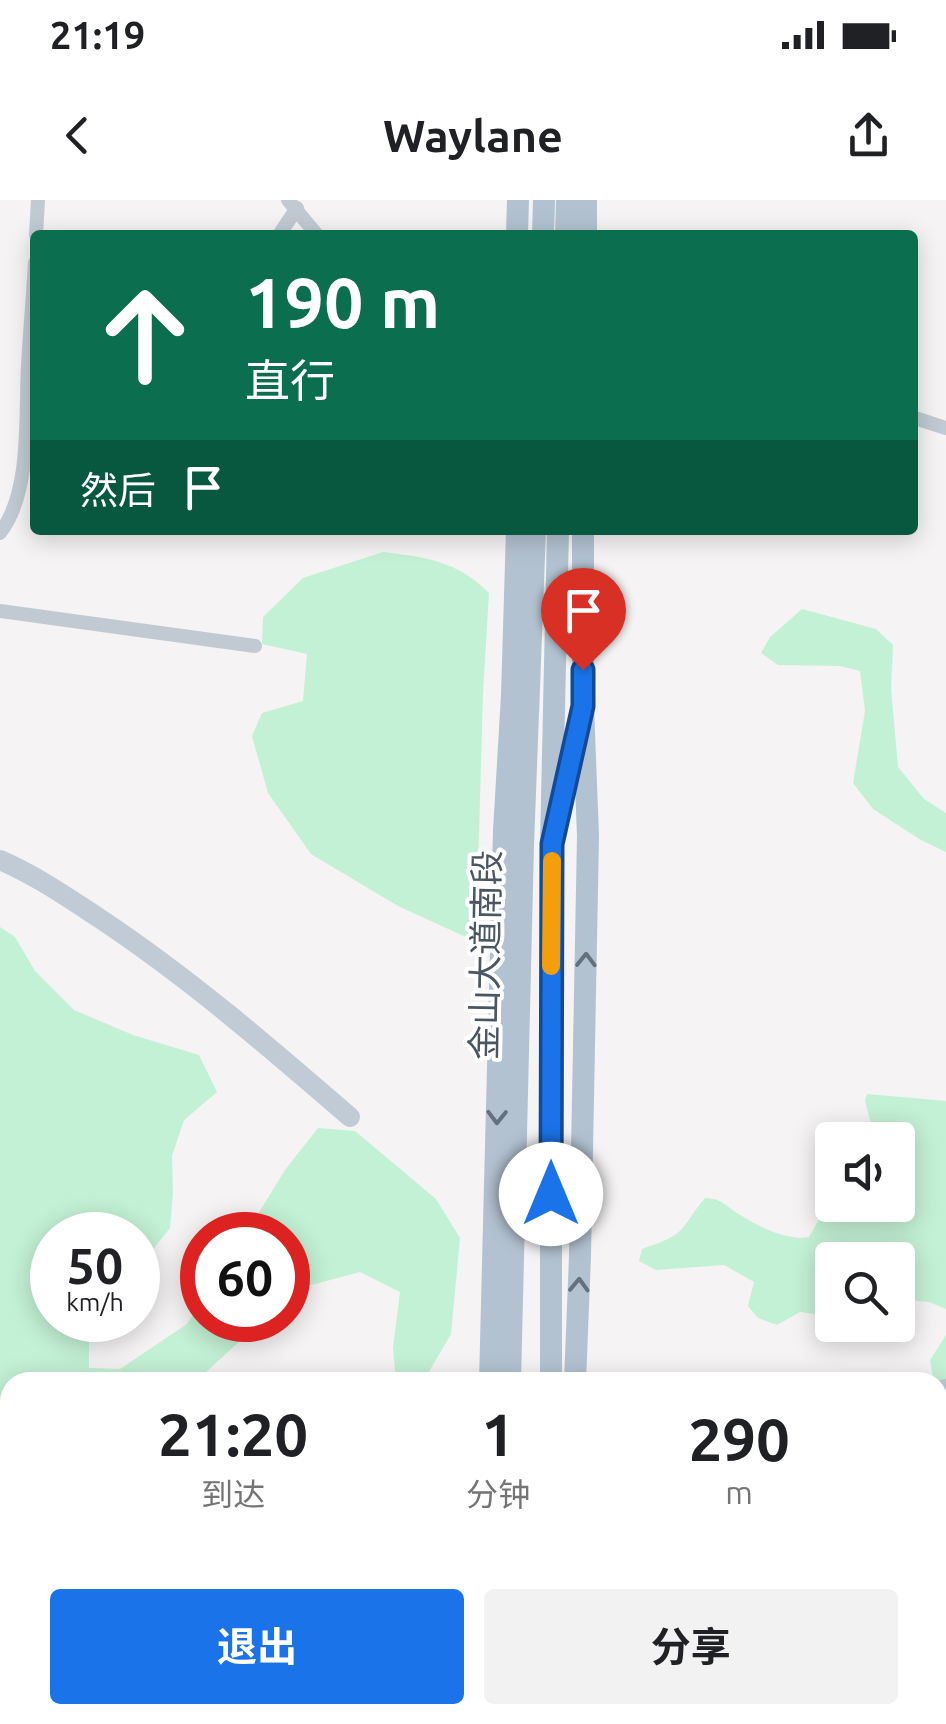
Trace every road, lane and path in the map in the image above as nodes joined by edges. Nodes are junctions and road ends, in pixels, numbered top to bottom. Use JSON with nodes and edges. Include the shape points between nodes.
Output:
{"nodes":[{"id":1,"x":38,"y":200,"type":"edge"},
{"id":2,"x":518,"y":200,"type":"edge"},
{"id":3,"x":544,"y":200,"type":"edge"},
{"id":4,"x":567,"y":200,"type":"edge"},
{"id":5,"x":586,"y":200,"type":"edge"},
{"id":6,"x":292,"y":204,"type":"edge"},
{"id":7,"x":36,"y":230,"type":"edge"},
{"id":8,"x":281,"y":230,"type":"edge"},
{"id":9,"x":313,"y":230,"type":"edge"},
{"id":10,"x":517,"y":230,"type":"edge"},
{"id":11,"x":543,"y":230,"type":"edge"},
{"id":12,"x":566,"y":230,"type":"edge"},
{"id":13,"x":586,"y":230,"type":"edge"},
{"id":14,"x":30,"y":347,"type":"edge"},
{"id":15,"x":918,"y":418,"type":"edge"},
{"id":16,"x":946,"y":428,"type":"edge"},
{"id":17,"x":0,"y":533,"type":"edge"},
{"id":18,"x":517,"y":535,"type":"edge"},
{"id":19,"x":534,"y":535,"type":"edge"},
{"id":20,"x":558,"y":535,"type":"edge"},
{"id":21,"x":583,"y":535,"type":"edge"},
{"id":22,"x":0,"y":612,"type":"edge"},
{"id":23,"x":255,"y":646,"type":"dead end"},
{"id":24,"x":512,"y":694,"type":"junction"},
{"id":25,"x":583,"y":706,"type":"junction"},
{"id":26,"x":552,"y":844,"type":"junction"},
{"id":27,"x":523,"y":845,"type":"junction"},
{"id":28,"x":0,"y":860,"type":"edge"},
{"id":29,"x":350,"y":1117,"type":"dead end"},
{"id":30,"x":490,"y":1372,"type":"edge"},
{"id":31,"x":510,"y":1372,"type":"edge"},
{"id":32,"x":550,"y":1372,"type":"edge"},
{"id":33,"x":575,"y":1372,"type":"edge"}],
"edges":[{"from":1,"to":7,"type":"street"},
{"from":2,"to":10,"type":"main road"},
{"from":3,"to":11,"type":"main road"},
{"from":4,"to":12,"type":"main road"},
{"from":5,"to":13,"type":"main road"},
{"from":6,"to":8,"type":"street"},
{"from":6,"to":9,"type":"street"},
{"from":14,"to":17,"type":"street","via":[[23,464]]},
{"from":15,"to":16,"type":"street"},
{"from":18,"to":24,"type":"main road"},
{"from":19,"to":27,"type":"main road","name":"金山大道南段"},
{"from":20,"to":26,"type":"main road","name":"金山大道南段"},
{"from":21,"to":25,"type":"main road"},
{"from":22,"to":23,"type":"street"},
{"from":24,"to":27,"type":"main road"},
{"from":24,"to":30,"type":"main road","one_way":true},
{"from":25,"to":26,"type":"main road"},
{"from":33,"to":25,"type":"main road","one_way":true,"via":[[588,836]]},
{"from":26,"to":32,"type":"main road","name":"金山大道南段"},
{"from":27,"to":31,"type":"main road","name":"金山大道南段"},
{"from":28,"to":29,"type":"street","via":[[156,956]]}]}
